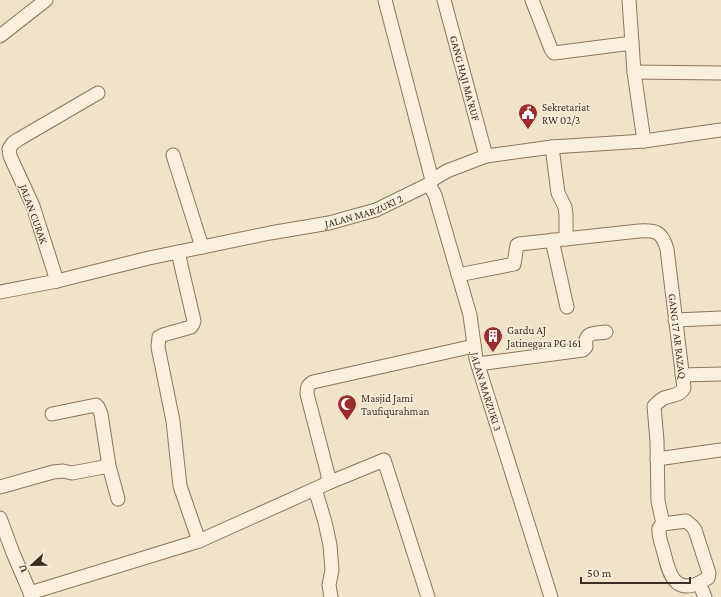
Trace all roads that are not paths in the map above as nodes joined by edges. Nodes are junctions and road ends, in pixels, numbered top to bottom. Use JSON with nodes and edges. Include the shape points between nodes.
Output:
{"nodes":[{"id":1,"x":46,"y":0,"type":"edge"},
{"id":2,"x":385,"y":0,"type":"edge"},
{"id":3,"x":444,"y":0,"type":"edge"},
{"id":4,"x":532,"y":0,"type":"edge"},
{"id":5,"x":628,"y":0,"type":"edge"},
{"id":6,"x":0,"y":36,"type":"edge"},
{"id":7,"x":632,"y":43,"type":"junction"},
{"id":8,"x":634,"y":72,"type":"junction"},
{"id":9,"x":721,"y":73,"type":"edge"},
{"id":10,"x":98,"y":93,"type":"dead end"},
{"id":11,"x":721,"y":130,"type":"edge"},
{"id":12,"x":644,"y":141,"type":"junction"},
{"id":13,"x":552,"y":147,"type":"junction"},
{"id":14,"x":173,"y":155,"type":"dead end"},
{"id":15,"x":486,"y":156,"type":"junction"},
{"id":16,"x":431,"y":182,"type":"junction"},
{"id":17,"x":566,"y":239,"type":"junction"},
{"id":18,"x":552,"y":240,"type":"junction"},
{"id":19,"x":202,"y":247,"type":"junction"},
{"id":20,"x":178,"y":252,"type":"junction"},
{"id":21,"x":458,"y":275,"type":"junction"},
{"id":22,"x":57,"y":281,"type":"junction"},
{"id":23,"x":0,"y":292,"type":"edge"},
{"id":24,"x":567,"y":307,"type":"dead end"},
{"id":25,"x":721,"y":318,"type":"edge"},
{"id":26,"x":675,"y":320,"type":"junction"},
{"id":27,"x":606,"y":332,"type":"dead end"},
{"id":28,"x":474,"y":346,"type":"junction"},
{"id":29,"x":478,"y":364,"type":"junction"},
{"id":30,"x":721,"y":374,"type":"edge"},
{"id":31,"x":682,"y":375,"type":"junction"},
{"id":32,"x":52,"y":414,"type":"dead end"},
{"id":33,"x":721,"y":450,"type":"edge"},
{"id":34,"x":657,"y":459,"type":"junction"},
{"id":35,"x":109,"y":466,"type":"junction"},
{"id":36,"x":328,"y":483,"type":"junction"},
{"id":37,"x":0,"y":487,"type":"edge"},
{"id":38,"x":315,"y":490,"type":"junction"},
{"id":39,"x":118,"y":499,"type":"dead end"},
{"id":40,"x":0,"y":518,"type":"edge"},
{"id":41,"x":662,"y":524,"type":"junction"},
{"id":42,"x":199,"y":541,"type":"junction"},
{"id":43,"x":699,"y":583,"type":"junction"},
{"id":44,"x":31,"y":595,"type":"edge"},
{"id":45,"x":331,"y":597,"type":"edge"},
{"id":46,"x":428,"y":597,"type":"edge"},
{"id":47,"x":551,"y":597,"type":"edge"},
{"id":48,"x":705,"y":597,"type":"edge"}],
"edges":[{"from":1,"to":6,"type":"street"},
{"from":2,"to":16,"type":"street","name":"JALAN MARZUKI 3"},
{"from":3,"to":15,"type":"street","name":"GANG HAJI MA'RUF"},
{"from":4,"to":7,"type":"street","via":[[554,53]]},
{"from":5,"to":7,"type":"street"},
{"from":7,"to":8,"type":"street"},
{"from":8,"to":9,"type":"street"},
{"from":8,"to":12,"type":"street"},
{"from":10,"to":22,"type":"street","name":"JALAN CURAK","via":[[18,139],[9,148],[10,156],[33,206]]},
{"from":11,"to":12,"type":"street","name":"JALAN MARZUKI 2"},
{"from":12,"to":13,"type":"street","name":"JALAN MARZUKI 2"},
{"from":13,"to":15,"type":"street","name":"JALAN MARZUKI 2"},
{"from":13,"to":17,"type":"street","via":[[558,193],[565,207]]},
{"from":14,"to":19,"type":"street"},
{"from":15,"to":16,"type":"street","name":"JALAN MARZUKI 2","via":[[447,171]]},
{"from":16,"to":19,"type":"street","name":"JALAN MARZUKI 2","via":[[363,214]]},
{"from":16,"to":21,"type":"street","name":"JALAN MARZUKI 3"},
{"from":17,"to":18,"type":"street"},
{"from":17,"to":26,"type":"street","name":"GANG 17 AR RAZAQ","via":[[639,231],[656,232],[667,248]]},
{"from":18,"to":21,"type":"street","via":[[518,244],[515,263],[511,266]]},
{"from":18,"to":24,"type":"street"},
{"from":19,"to":20,"type":"street","name":"JALAN MARZUKI 2"},
{"from":20,"to":22,"type":"street","name":"JALAN MARZUKI 2"},
{"from":20,"to":42,"type":"street","via":[[194,321],[191,327],[163,334],[158,340],[158,347],[173,420],[180,486]]},
{"from":21,"to":28,"type":"street","name":"JALAN MARZUKI 3","via":[[470,315]]},
{"from":22,"to":23,"type":"street","name":"JALAN MARZUKI 2"},
{"from":25,"to":26,"type":"street"},
{"from":26,"to":31,"type":"street","name":"GANG 17 AR RAZAQ"},
{"from":27,"to":29,"type":"street","via":[[586,337],[586,347],[583,350]]},
{"from":28,"to":29,"type":"street","name":"JALAN MARZUKI 3"},
{"from":28,"to":36,"type":"street","via":[[308,385],[307,394]]},
{"from":29,"to":47,"type":"street","name":"JALAN MARZUKI 3"},
{"from":30,"to":31,"type":"street"},
{"from":31,"to":34,"type":"street","name":"GANG 17 AR RAZAQ","via":[[682,392],[665,398],[654,406]]},
{"from":32,"to":35,"type":"street","via":[[96,405],[101,414]]},
{"from":33,"to":34,"type":"street"},
{"from":34,"to":41,"type":"street","name":"GANG 17 AR RAZAQ","via":[[658,501]]},
{"from":35,"to":37,"type":"street","via":[[72,473],[53,472]]},
{"from":35,"to":39,"type":"street"},
{"from":36,"to":38,"type":"street"},
{"from":36,"to":46,"type":"street","via":[[384,460]]},
{"from":38,"to":42,"type":"street"},
{"from":38,"to":45,"type":"street","via":[[330,545]]},
{"from":40,"to":44,"type":"street"},
{"from":41,"to":43,"type":"street","name":"GANG 17 AR RAZAQ","via":[[659,528],[660,536],[671,576],[682,586]]},
{"from":41,"to":43,"type":"street","via":[[686,520],[692,526],[709,573],[708,578]]},
{"from":42,"to":44,"type":"street"},
{"from":43,"to":48,"type":"street"}]}
